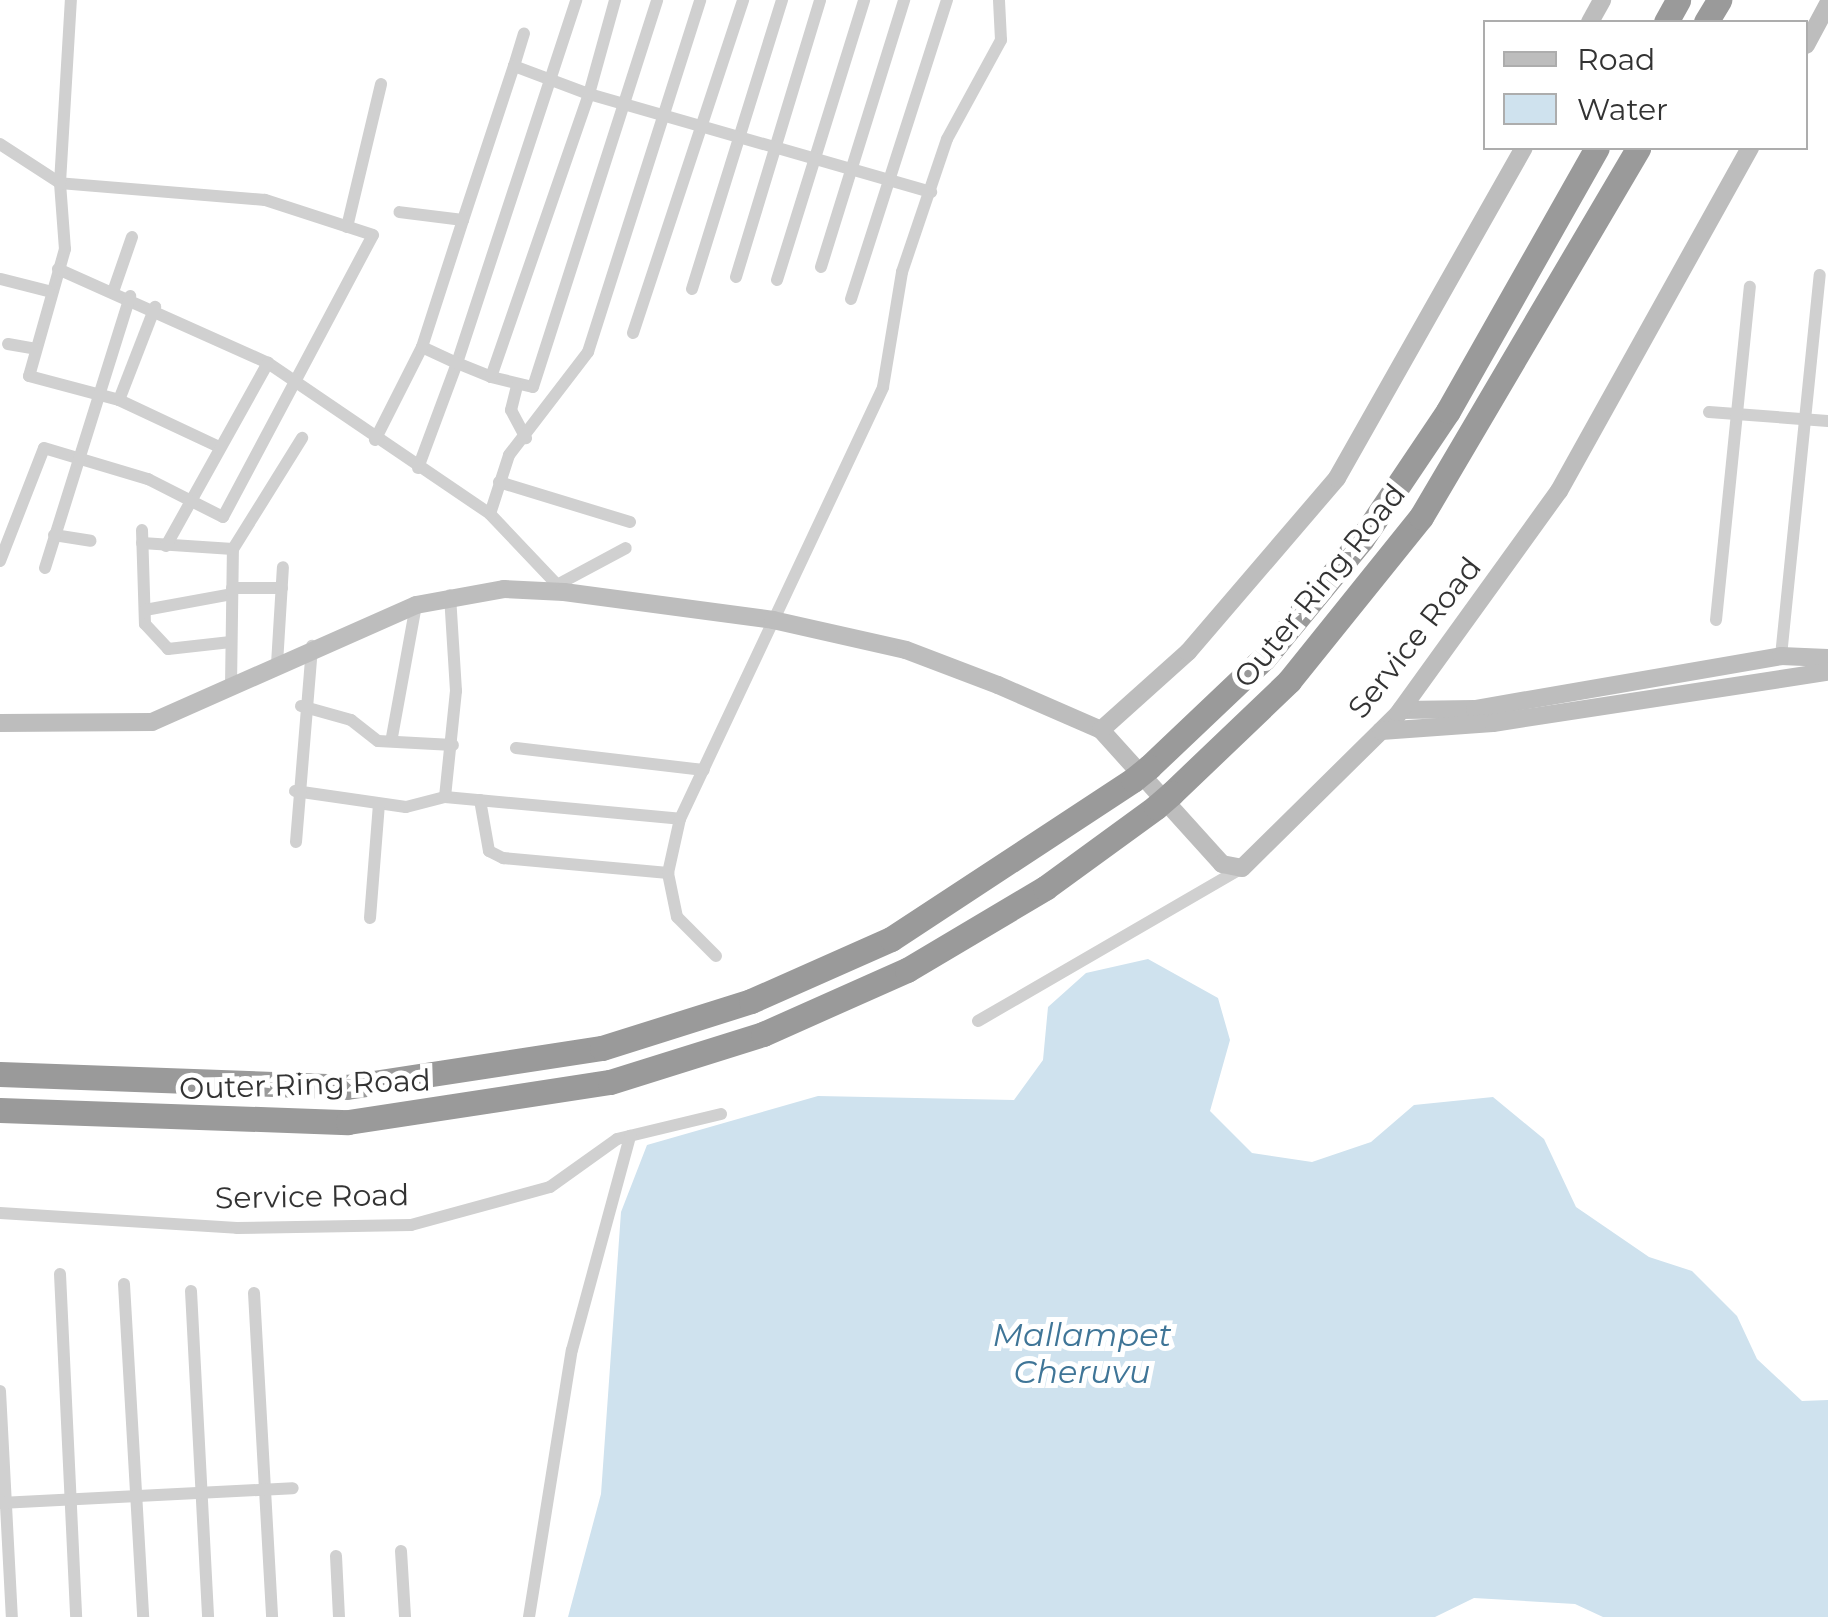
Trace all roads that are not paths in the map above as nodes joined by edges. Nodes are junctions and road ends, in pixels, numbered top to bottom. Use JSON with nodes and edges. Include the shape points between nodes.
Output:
{"nodes":[{"id":1,"x":71,"y":0,"type":"edge"},
{"id":2,"x":576,"y":0,"type":"edge"},
{"id":3,"x":615,"y":0,"type":"edge"},
{"id":4,"x":657,"y":0,"type":"edge"},
{"id":5,"x":700,"y":0,"type":"edge"},
{"id":6,"x":743,"y":0,"type":"edge"},
{"id":7,"x":782,"y":0,"type":"edge"},
{"id":8,"x":820,"y":0,"type":"edge"},
{"id":9,"x":864,"y":0,"type":"edge"},
{"id":10,"x":904,"y":0,"type":"edge"},
{"id":11,"x":947,"y":0,"type":"edge"},
{"id":12,"x":999,"y":0,"type":"edge"},
{"id":13,"x":1828,"y":4,"type":"edge"},
{"id":14,"x":524,"y":34,"type":"dead end"},
{"id":15,"x":1808,"y":42,"type":"edge"},
{"id":16,"x":514,"y":66,"type":"junction"},
{"id":17,"x":552,"y":78,"type":"junction"},
{"id":18,"x":381,"y":84,"type":"dead end"},
{"id":19,"x":588,"y":94,"type":"junction"},
{"id":20,"x":625,"y":106,"type":"junction"},
{"id":21,"x":664,"y":118,"type":"junction"},
{"id":22,"x":700,"y":127,"type":"junction"},
{"id":23,"x":738,"y":138,"type":"junction"},
{"id":24,"x":0,"y":144,"type":"edge"},
{"id":25,"x":776,"y":146,"type":"junction"},
{"id":26,"x":1523,"y":150,"type":"edge"},
{"id":27,"x":1596,"y":150,"type":"edge"},
{"id":28,"x":1637,"y":150,"type":"edge"},
{"id":29,"x":1749,"y":150,"type":"edge"},
{"id":30,"x":815,"y":158,"type":"junction"},
{"id":31,"x":852,"y":169,"type":"junction"},
{"id":32,"x":891,"y":180,"type":"junction"},
{"id":33,"x":60,"y":182,"type":"junction"},
{"id":34,"x":930,"y":192,"type":"junction"},
{"id":35,"x":398,"y":212,"type":"dead end"},
{"id":36,"x":463,"y":220,"type":"junction"},
{"id":37,"x":347,"y":227,"type":"junction"},
{"id":38,"x":132,"y":237,"type":"dead end"},
{"id":39,"x":821,"y":268,"type":"dead end"},
{"id":40,"x":58,"y":269,"type":"junction"},
{"id":41,"x":1820,"y":275,"type":"dead end"},
{"id":42,"x":736,"y":277,"type":"dead end"},
{"id":43,"x":1,"y":279,"type":"edge"},
{"id":44,"x":777,"y":280,"type":"dead end"},
{"id":45,"x":1750,"y":288,"type":"dead end"},
{"id":46,"x":692,"y":289,"type":"dead end"},
{"id":47,"x":114,"y":290,"type":"junction"},
{"id":48,"x":48,"y":291,"type":"junction"},
{"id":49,"x":130,"y":296,"type":"junction"},
{"id":50,"x":851,"y":299,"type":"dead end"},
{"id":51,"x":156,"y":306,"type":"junction"},
{"id":52,"x":633,"y":333,"type":"dead end"},
{"id":53,"x":8,"y":344,"type":"dead end"},
{"id":54,"x":422,"y":347,"type":"junction"},
{"id":55,"x":35,"y":349,"type":"junction"},
{"id":56,"x":268,"y":363,"type":"junction"},
{"id":57,"x":457,"y":363,"type":"junction"},
{"id":58,"x":491,"y":377,"type":"junction"},
{"id":59,"x":298,"y":383,"type":"junction"},
{"id":60,"x":517,"y":386,"type":"junction"},
{"id":61,"x":533,"y":387,"type":"junction"},
{"id":62,"x":94,"y":392,"type":"junction"},
{"id":63,"x":558,"y":399,"type":"junction"},
{"id":64,"x":119,"y":400,"type":"junction"},
{"id":65,"x":1709,"y":412,"type":"dead end"},
{"id":66,"x":1738,"y":414,"type":"junction"},
{"id":67,"x":1803,"y":420,"type":"junction"},
{"id":68,"x":1828,"y":421,"type":"edge"},
{"id":69,"x":302,"y":438,"type":"dead end"},
{"id":70,"x":526,"y":438,"type":"junction"},
{"id":71,"x":375,"y":440,"type":"junction"},
{"id":72,"x":217,"y":446,"type":"junction"},
{"id":73,"x":77,"y":458,"type":"junction"},
{"id":74,"x":418,"y":468,"type":"junction"},
{"id":75,"x":499,"y":482,"type":"junction"},
{"id":76,"x":188,"y":499,"type":"junction"},
{"id":77,"x":490,"y":514,"type":"junction"},
{"id":78,"x":630,"y":522,"type":"dead end"},
{"id":79,"x":54,"y":535,"type":"junction"},
{"id":80,"x":91,"y":540,"type":"dead end"},
{"id":81,"x":166,"y":546,"type":"junction"},
{"id":82,"x":626,"y":548,"type":"dead end"},
{"id":83,"x":233,"y":549,"type":"junction"},
{"id":84,"x":0,"y":561,"type":"edge"},
{"id":85,"x":44,"y":568,"type":"dead end"},
{"id":86,"x":283,"y":568,"type":"dead end"},
{"id":87,"x":282,"y":588,"type":"junction"},
{"id":88,"x":560,"y":588,"type":"junction"},
{"id":89,"x":232,"y":591,"type":"junction"},
{"id":90,"x":450,"y":595,"type":"junction"},
{"id":91,"x":416,"y":606,"type":"junction"},
{"id":92,"x":145,"y":610,"type":"junction"},
{"id":93,"x":772,"y":620,"type":"junction"},
{"id":94,"x":1716,"y":620,"type":"dead end"},
{"id":95,"x":230,"y":642,"type":"junction"},
{"id":96,"x":312,"y":646,"type":"junction"},
{"id":97,"x":1781,"y":656,"type":"junction"},
{"id":98,"x":1828,"y":658,"type":"edge"},
{"id":99,"x":277,"y":664,"type":"junction"},
{"id":100,"x":1828,"y":672,"type":"edge"},
{"id":101,"x":231,"y":687,"type":"junction"},
{"id":102,"x":302,"y":706,"type":"junction"},
{"id":103,"x":1401,"y":710,"type":"junction"},
{"id":104,"x":0,"y":723,"type":"edge"},
{"id":105,"x":1101,"y":730,"type":"junction"},
{"id":106,"x":1381,"y":731,"type":"junction"},
{"id":107,"x":392,"y":737,"type":"junction"},
{"id":108,"x":453,"y":745,"type":"junction"},
{"id":109,"x":516,"y":748,"type":"dead end"},
{"id":110,"x":704,"y":770,"type":"junction"},
{"id":111,"x":300,"y":794,"type":"junction"},
{"id":112,"x":445,"y":797,"type":"junction"},
{"id":113,"x":480,"y":800,"type":"junction"},
{"id":114,"x":379,"y":804,"type":"junction"},
{"id":115,"x":680,"y":820,"type":"junction"},
{"id":116,"x":296,"y":842,"type":"dead end"},
{"id":117,"x":1242,"y":868,"type":"junction"},
{"id":118,"x":668,"y":873,"type":"junction"},
{"id":119,"x":370,"y":918,"type":"dead end"},
{"id":120,"x":716,"y":956,"type":"dead end"},
{"id":121,"x":978,"y":1021,"type":"dead end"},
{"id":122,"x":0,"y":1074,"type":"edge"},
{"id":123,"x":0,"y":1110,"type":"edge"},
{"id":124,"x":720,"y":1114,"type":"dead end"},
{"id":125,"x":630,"y":1136,"type":"junction"},
{"id":126,"x":0,"y":1213,"type":"edge"},
{"id":127,"x":60,"y":1274,"type":"dead end"},
{"id":128,"x":124,"y":1284,"type":"dead end"},
{"id":129,"x":190,"y":1292,"type":"dead end"},
{"id":130,"x":254,"y":1293,"type":"dead end"},
{"id":131,"x":0,"y":1390,"type":"edge"},
{"id":132,"x":293,"y":1488,"type":"dead end"},
{"id":133,"x":267,"y":1490,"type":"junction"},
{"id":134,"x":200,"y":1493,"type":"junction"},
{"id":135,"x":136,"y":1496,"type":"junction"},
{"id":136,"x":69,"y":1500,"type":"junction"},
{"id":137,"x":3,"y":1503,"type":"edge"},
{"id":138,"x":401,"y":1551,"type":"dead end"},
{"id":139,"x":336,"y":1556,"type":"dead end"},
{"id":140,"x":12,"y":1617,"type":"edge"},
{"id":141,"x":76,"y":1617,"type":"edge"},
{"id":142,"x":142,"y":1617,"type":"edge"},
{"id":143,"x":208,"y":1617,"type":"edge"},
{"id":144,"x":272,"y":1617,"type":"edge"},
{"id":145,"x":339,"y":1617,"type":"edge"},
{"id":146,"x":404,"y":1617,"type":"edge"},
{"id":147,"x":528,"y":1617,"type":"edge"}],
"edges":[{"from":1,"to":33,"type":"street"},
{"from":2,"to":17,"type":"street"},
{"from":3,"to":19,"type":"street"},
{"from":4,"to":20,"type":"street"},
{"from":5,"to":21,"type":"street"},
{"from":6,"to":22,"type":"street"},
{"from":7,"to":23,"type":"street"},
{"from":8,"to":25,"type":"street"},
{"from":9,"to":30,"type":"street"},
{"from":10,"to":31,"type":"street"},
{"from":11,"to":32,"type":"street"},
{"from":12,"to":34,"type":"street","via":[[1001,40],[947,139]]},
{"from":13,"to":15,"type":"main road"},
{"from":14,"to":16,"type":"street"},
{"from":16,"to":17,"type":"street"},
{"from":16,"to":36,"type":"street"},
{"from":17,"to":19,"type":"street"},
{"from":17,"to":57,"type":"street"},
{"from":18,"to":37,"type":"street"},
{"from":19,"to":20,"type":"street"},
{"from":19,"to":58,"type":"street"},
{"from":20,"to":21,"type":"street"},
{"from":20,"to":61,"type":"street"},
{"from":21,"to":22,"type":"street"},
{"from":21,"to":63,"type":"street","via":[[588,352]]},
{"from":22,"to":23,"type":"street"},
{"from":22,"to":52,"type":"street"},
{"from":23,"to":25,"type":"street"},
{"from":23,"to":46,"type":"street"},
{"from":24,"to":33,"type":"street"},
{"from":25,"to":30,"type":"street"},
{"from":25,"to":42,"type":"street"},
{"from":26,"to":105,"type":"main road","via":[[1337,478],[1188,652]]},
{"from":27,"to":122,"type":"highway","name":"Outer Ring Road","via":[[1392,498],[1299,619],[1141,773],[981,888],[786,988],[552,1059],[398,1083],[243,1089]]},
{"from":28,"to":123,"type":"highway","name":"Outer Ring Road","via":[[1421,517],[1289,681],[1164,800],[1000,917],[798,1021],[559,1094],[401,1118],[208,1124]]},
{"from":29,"to":103,"type":"main road","name":"Service Road","via":[[1559,491]]},
{"from":30,"to":31,"type":"street"},
{"from":30,"to":44,"type":"street"},
{"from":31,"to":32,"type":"street"},
{"from":31,"to":39,"type":"street"},
{"from":32,"to":34,"type":"street"},
{"from":32,"to":50,"type":"street"},
{"from":33,"to":37,"type":"street","via":[[265,200]]},
{"from":33,"to":40,"type":"street","via":[[66,249]]},
{"from":34,"to":93,"type":"street","via":[[902,272],[883,387]]},
{"from":35,"to":36,"type":"street"},
{"from":36,"to":54,"type":"street"},
{"from":37,"to":59,"type":"street","via":[[373,235]]},
{"from":38,"to":47,"type":"street"},
{"from":40,"to":47,"type":"street"},
{"from":40,"to":48,"type":"street"},
{"from":41,"to":67,"type":"street"},
{"from":43,"to":48,"type":"street"},
{"from":45,"to":66,"type":"street"},
{"from":47,"to":49,"type":"street"},
{"from":48,"to":55,"type":"street"},
{"from":49,"to":51,"type":"street"},
{"from":49,"to":62,"type":"street"},
{"from":51,"to":56,"type":"street"},
{"from":51,"to":64,"type":"street"},
{"from":53,"to":55,"type":"street"},
{"from":54,"to":57,"type":"street"},
{"from":54,"to":71,"type":"street"},
{"from":55,"to":62,"type":"street","via":[[29,376]]},
{"from":56,"to":59,"type":"street"},
{"from":56,"to":72,"type":"street"},
{"from":57,"to":58,"type":"street"},
{"from":57,"to":74,"type":"street"},
{"from":58,"to":60,"type":"street"},
{"from":59,"to":71,"type":"street"},
{"from":59,"to":76,"type":"street","via":[[224,517]]},
{"from":60,"to":61,"type":"street"},
{"from":60,"to":70,"type":"street","via":[[511,410]]},
{"from":61,"to":63,"type":"street"},
{"from":62,"to":64,"type":"street"},
{"from":62,"to":73,"type":"street"},
{"from":63,"to":70,"type":"street"},
{"from":64,"to":72,"type":"street"},
{"from":65,"to":66,"type":"street"},
{"from":66,"to":67,"type":"street"},
{"from":66,"to":94,"type":"street"},
{"from":67,"to":68,"type":"street"},
{"from":67,"to":97,"type":"street"},
{"from":69,"to":83,"type":"street"},
{"from":70,"to":75,"type":"street"},
{"from":71,"to":74,"type":"street"},
{"from":72,"to":76,"type":"street"},
{"from":73,"to":76,"type":"street"},
{"from":73,"to":79,"type":"street"},
{"from":73,"to":84,"type":"street","via":[[44,448]]},
{"from":74,"to":77,"type":"street"},
{"from":75,"to":77,"type":"street"},
{"from":75,"to":78,"type":"street"},
{"from":76,"to":81,"type":"street"},
{"from":77,"to":88,"type":"street"},
{"from":79,"to":80,"type":"street"},
{"from":79,"to":85,"type":"street"},
{"from":81,"to":83,"type":"street"},
{"from":81,"to":92,"type":"street","via":[[142,537]]},
{"from":82,"to":88,"type":"street"},
{"from":83,"to":89,"type":"street"},
{"from":86,"to":87,"type":"street"},
{"from":87,"to":89,"type":"street"},
{"from":87,"to":99,"type":"street"},
{"from":88,"to":90,"type":"main road"},
{"from":88,"to":93,"type":"main road"},
{"from":89,"to":92,"type":"street"},
{"from":89,"to":95,"type":"street"},
{"from":90,"to":91,"type":"main road"},
{"from":90,"to":108,"type":"street"},
{"from":91,"to":96,"type":"main road"},
{"from":91,"to":107,"type":"street"},
{"from":92,"to":95,"type":"street","via":[[168,650]]},
{"from":93,"to":105,"type":"main road","via":[[906,650]]},
{"from":93,"to":110,"type":"street"},
{"from":95,"to":101,"type":"street"},
{"from":96,"to":99,"type":"main road"},
{"from":96,"to":102,"type":"street"},
{"from":97,"to":98,"type":"main road"},
{"from":97,"to":103,"type":"main road","via":[[1475,709]]},
{"from":99,"to":101,"type":"main road"},
{"from":100,"to":106,"type":"main road","via":[[1493,723]]},
{"from":101,"to":104,"type":"main road","via":[[152,722]]},
{"from":102,"to":107,"type":"street","via":[[351,720],[378,741]]},
{"from":102,"to":111,"type":"street"},
{"from":103,"to":106,"type":"main road","name":"Service Road"},
{"from":105,"to":117,"type":"main road","via":[[1222,864]]},
{"from":106,"to":117,"type":"main road","name":"Service Road"},
{"from":107,"to":108,"type":"street"},
{"from":108,"to":112,"type":"street"},
{"from":109,"to":110,"type":"street"},
{"from":110,"to":115,"type":"street"},
{"from":111,"to":114,"type":"street"},
{"from":111,"to":116,"type":"street"},
{"from":112,"to":113,"type":"street"},
{"from":112,"to":114,"type":"street"},
{"from":113,"to":115,"type":"street"},
{"from":113,"to":118,"type":"street","via":[[489,851],[503,858]]},
{"from":114,"to":119,"type":"street"},
{"from":115,"to":118,"type":"street"},
{"from":117,"to":121,"type":"street","name":"Service Road"},
{"from":118,"to":120,"type":"street","via":[[682,926]]},
{"from":124,"to":125,"type":"street","name":"Service Road"},
{"from":125,"to":126,"type":"street","name":"Service Road","via":[[598,1146],[550,1186],[411,1225],[237,1228]]},
{"from":125,"to":147,"type":"street","via":[[572,1350]]},
{"from":127,"to":136,"type":"street"},
{"from":128,"to":135,"type":"street"},
{"from":129,"to":134,"type":"street"},
{"from":130,"to":133,"type":"street"},
{"from":131,"to":137,"type":"street"},
{"from":132,"to":133,"type":"street"},
{"from":133,"to":134,"type":"street"},
{"from":133,"to":144,"type":"street"},
{"from":134,"to":135,"type":"street"},
{"from":134,"to":143,"type":"street"},
{"from":135,"to":136,"type":"street"},
{"from":135,"to":142,"type":"street"},
{"from":136,"to":137,"type":"street"},
{"from":136,"to":141,"type":"street"},
{"from":137,"to":140,"type":"street"},
{"from":138,"to":146,"type":"street"},
{"from":139,"to":145,"type":"street"}]}
